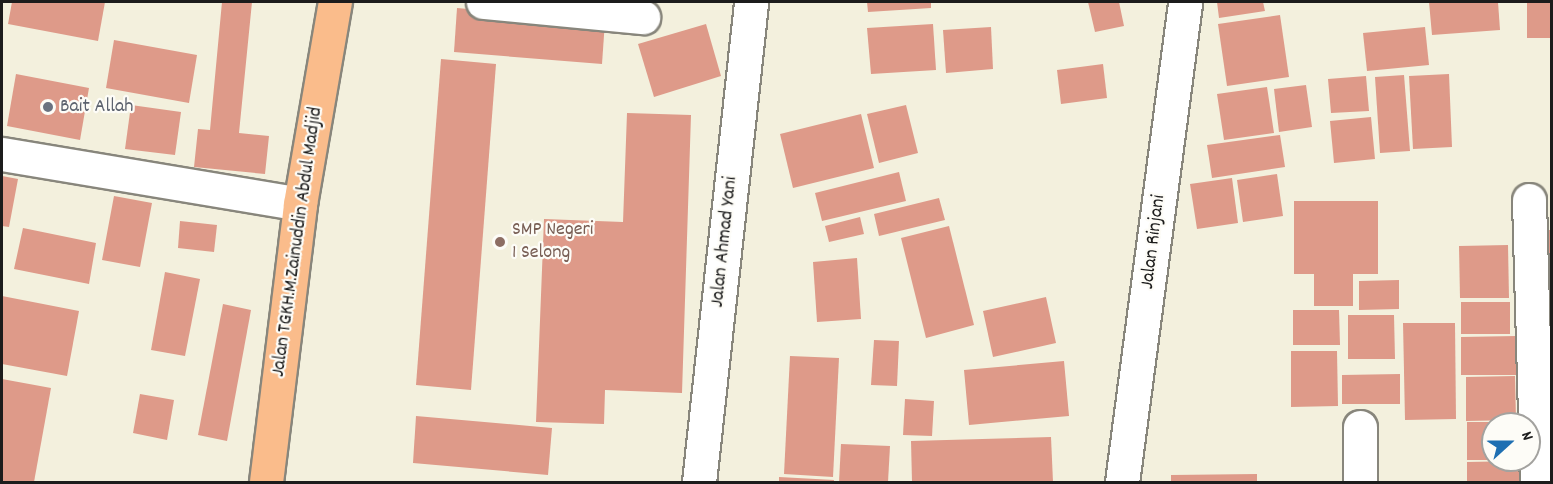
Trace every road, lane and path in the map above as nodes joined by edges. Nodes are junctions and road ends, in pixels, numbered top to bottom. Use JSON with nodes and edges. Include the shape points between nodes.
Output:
{"nodes":[{"id":1,"x":334,"y":2,"type":"edge"},
{"id":2,"x":483,"y":2,"type":"edge"},
{"id":3,"x":751,"y":2,"type":"edge"},
{"id":4,"x":1185,"y":2,"type":"edge"},
{"id":5,"x":643,"y":17,"type":"dead end"},
{"id":6,"x":2,"y":154,"type":"edge"},
{"id":7,"x":1528,"y":200,"type":"dead end"},
{"id":8,"x":300,"y":204,"type":"junction"},
{"id":9,"x":1543,"y":342,"type":"edge"},
{"id":10,"x":1360,"y":427,"type":"dead end"},
{"id":11,"x":266,"y":483,"type":"edge"},
{"id":12,"x":699,"y":483,"type":"edge"},
{"id":13,"x":1122,"y":483,"type":"edge"},
{"id":14,"x":1360,"y":483,"type":"edge"},
{"id":15,"x":1537,"y":483,"type":"edge"}],
"edges":[{"from":1,"to":8,"type":"main road","name":"Jalan TGKH.M.Zainuddin Abdul Madjid"},
{"from":2,"to":5,"type":"street"},
{"from":3,"to":12,"type":"street","name":"Jalan Ahmad Yani"},
{"from":4,"to":13,"type":"street","name":"Jalan Rinjani"},
{"from":6,"to":8,"type":"street"},
{"from":7,"to":9,"type":"street"},
{"from":8,"to":11,"type":"main road","name":"Jalan TGKH.M.Zainuddin Abdul Madjid"},
{"from":9,"to":15,"type":"street"},
{"from":10,"to":14,"type":"street"}]}
